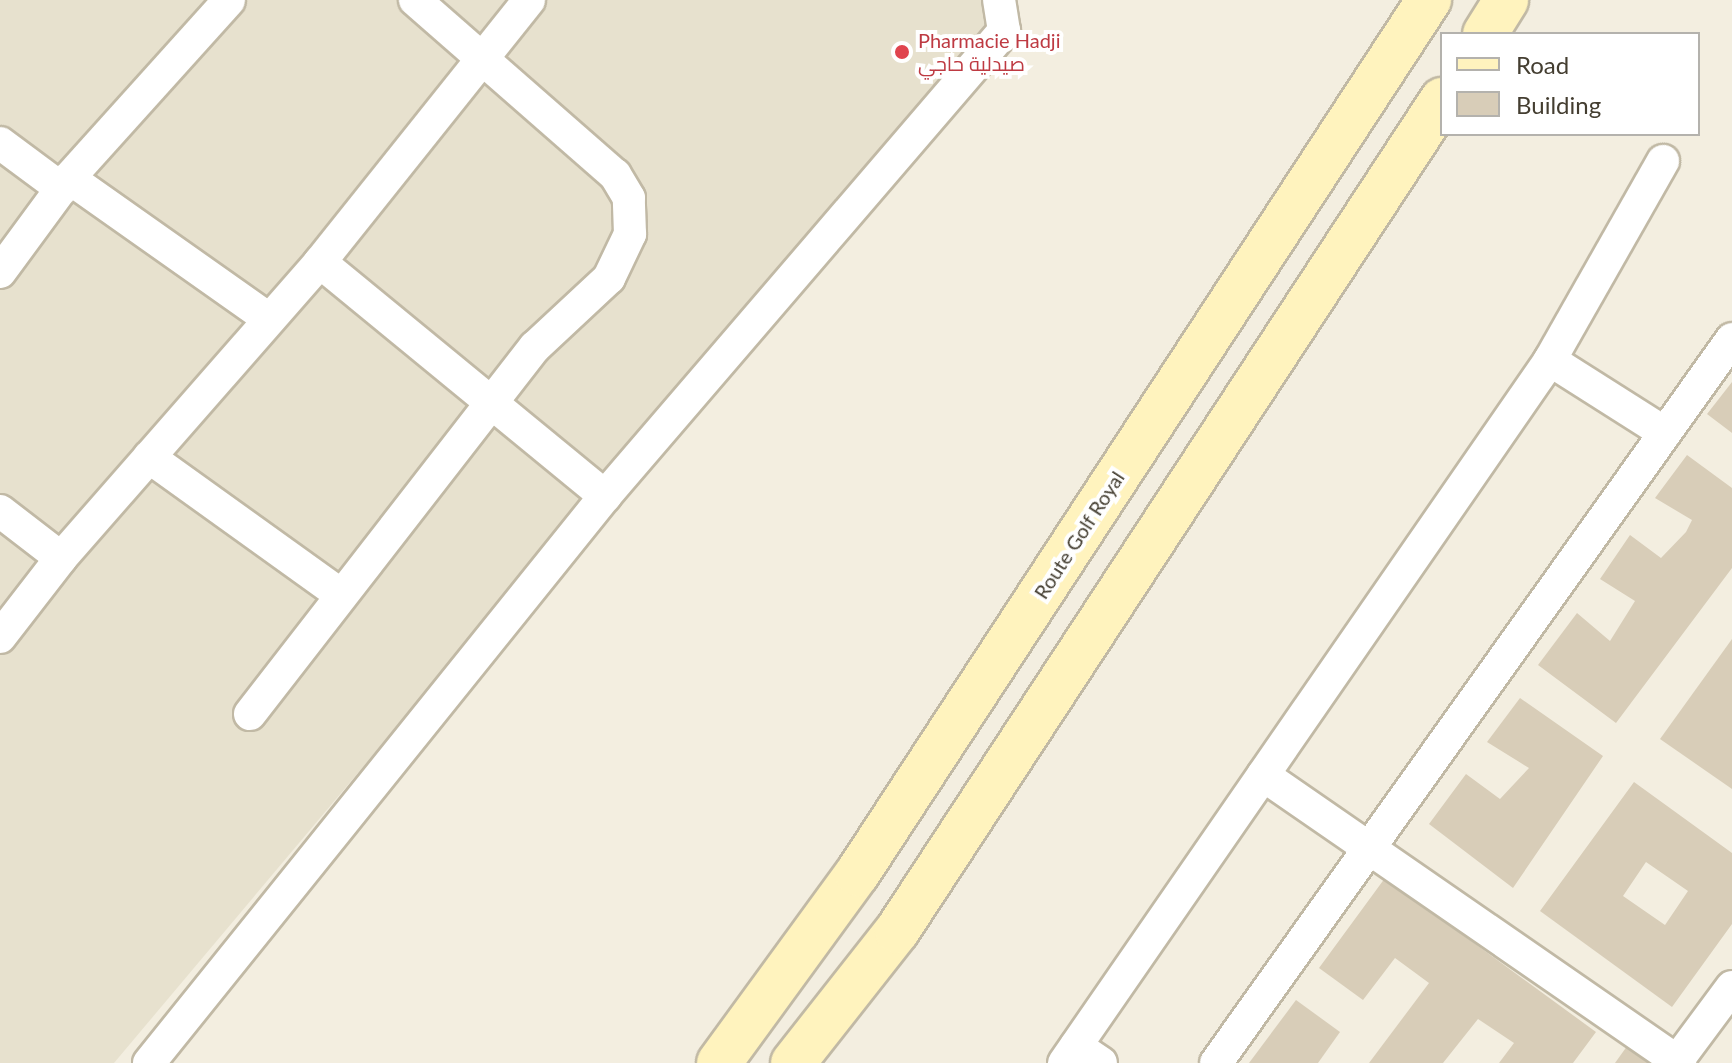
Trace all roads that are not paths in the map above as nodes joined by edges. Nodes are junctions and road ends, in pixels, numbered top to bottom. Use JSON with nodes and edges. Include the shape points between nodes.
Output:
{"nodes":[{"id":1,"x":229,"y":0,"type":"edge"},
{"id":2,"x":415,"y":0,"type":"edge"},
{"id":3,"x":529,"y":0,"type":"edge"},
{"id":4,"x":999,"y":0,"type":"edge"},
{"id":5,"x":1429,"y":0,"type":"edge"},
{"id":6,"x":1506,"y":0,"type":"edge"},
{"id":7,"x":1486,"y":32,"type":"edge"},
{"id":8,"x":480,"y":59,"type":"junction"},
{"id":9,"x":1440,"y":103,"type":"edge"},
{"id":10,"x":0,"y":143,"type":"edge"},
{"id":11,"x":1663,"y":161,"type":"dead end"},
{"id":12,"x":66,"y":184,"type":"junction"},
{"id":13,"x":320,"y":262,"type":"junction"},
{"id":14,"x":0,"y":272,"type":"edge"},
{"id":15,"x":269,"y":319,"type":"junction"},
{"id":16,"x":1732,"y":339,"type":"edge"},
{"id":17,"x":1550,"y":360,"type":"junction"},
{"id":18,"x":495,"y":403,"type":"junction"},
{"id":19,"x":1665,"y":433,"type":"junction"},
{"id":20,"x":149,"y":457,"type":"junction"},
{"id":21,"x":605,"y":496,"type":"junction"},
{"id":22,"x":0,"y":511,"type":"edge"},
{"id":23,"x":61,"y":558,"type":"junction"},
{"id":24,"x":341,"y":595,"type":"junction"},
{"id":25,"x":0,"y":637,"type":"edge"},
{"id":26,"x":250,"y":714,"type":"dead end"},
{"id":27,"x":1263,"y":775,"type":"junction"},
{"id":28,"x":1370,"y":846,"type":"junction"},
{"id":29,"x":1732,"y":987,"type":"edge"},
{"id":30,"x":1080,"y":1057,"type":"edge"},
{"id":31,"x":1679,"y":1062,"type":"edge"},
{"id":32,"x":149,"y":1063,"type":"edge"},
{"id":33,"x":719,"y":1063,"type":"edge"},
{"id":34,"x":793,"y":1063,"type":"edge"},
{"id":35,"x":1216,"y":1063,"type":"edge"}],
"edges":[{"from":1,"to":12,"type":"street"},
{"from":2,"to":8,"type":"street"},
{"from":3,"to":8,"type":"street"},
{"from":4,"to":21,"type":"street","via":[[1004,31]]},
{"from":5,"to":33,"type":"street","name":"Route Golf Royal","via":[[857,874]]},
{"from":6,"to":7,"type":"street"},
{"from":8,"to":13,"type":"street"},
{"from":8,"to":18,"type":"street","via":[[615,175],[629,198],[631,215],[630,234],[609,278],[535,347]]},
{"from":9,"to":34,"type":"street","via":[[897,931]]},
{"from":10,"to":12,"type":"street"},
{"from":11,"to":17,"type":"street"},
{"from":12,"to":14,"type":"street"},
{"from":12,"to":15,"type":"street"},
{"from":13,"to":15,"type":"street"},
{"from":13,"to":18,"type":"street"},
{"from":15,"to":20,"type":"street"},
{"from":16,"to":19,"type":"street"},
{"from":17,"to":19,"type":"street"},
{"from":17,"to":27,"type":"street"},
{"from":18,"to":21,"type":"street"},
{"from":18,"to":24,"type":"street"},
{"from":19,"to":28,"type":"street"},
{"from":20,"to":23,"type":"street"},
{"from":20,"to":24,"type":"street"},
{"from":21,"to":32,"type":"street"},
{"from":22,"to":23,"type":"street"},
{"from":23,"to":25,"type":"street"},
{"from":24,"to":26,"type":"street"},
{"from":27,"to":28,"type":"street"},
{"from":27,"to":30,"type":"street"},
{"from":28,"to":31,"type":"street"},
{"from":28,"to":35,"type":"street"},
{"from":29,"to":31,"type":"street"}]}
